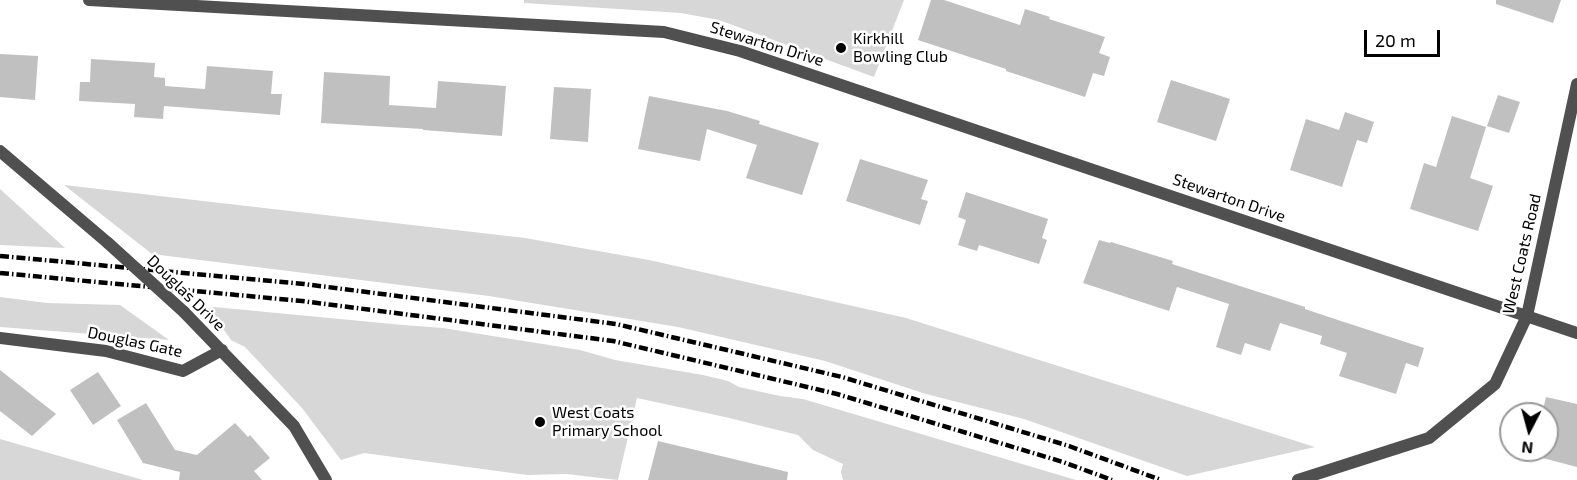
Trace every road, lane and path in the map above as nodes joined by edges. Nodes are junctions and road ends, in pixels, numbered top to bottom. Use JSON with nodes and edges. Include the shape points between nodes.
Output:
{"nodes":[{"id":1,"x":89,"y":0,"type":"edge"},
{"id":2,"x":1577,"y":84,"type":"edge"},
{"id":3,"x":0,"y":151,"type":"edge"},
{"id":4,"x":1527,"y":316,"type":"junction"},
{"id":5,"x":1577,"y":333,"type":"edge"},
{"id":6,"x":0,"y":338,"type":"edge"},
{"id":7,"x":222,"y":350,"type":"junction"},
{"id":8,"x":326,"y":480,"type":"edge"},
{"id":9,"x":1298,"y":480,"type":"edge"}],
"edges":[{"from":1,"to":4,"type":"street","name":"Stewarton Drive","via":[[664,32],[740,51]]},
{"from":2,"to":4,"type":"street","name":"West Coats Road"},
{"from":3,"to":7,"type":"street","name":"Douglas Drive","bridge":true,"via":[[108,243]]},
{"from":4,"to":5,"type":"street","name":"Stewarton Drive"},
{"from":4,"to":9,"type":"street","name":"West Coats Road","via":[[1495,384],[1429,438]]},
{"from":6,"to":7,"type":"street","name":"Douglas Gate","via":[[106,351],[183,372]]},
{"from":7,"to":8,"type":"street","name":"Douglas Drive","via":[[294,426]]}]}
